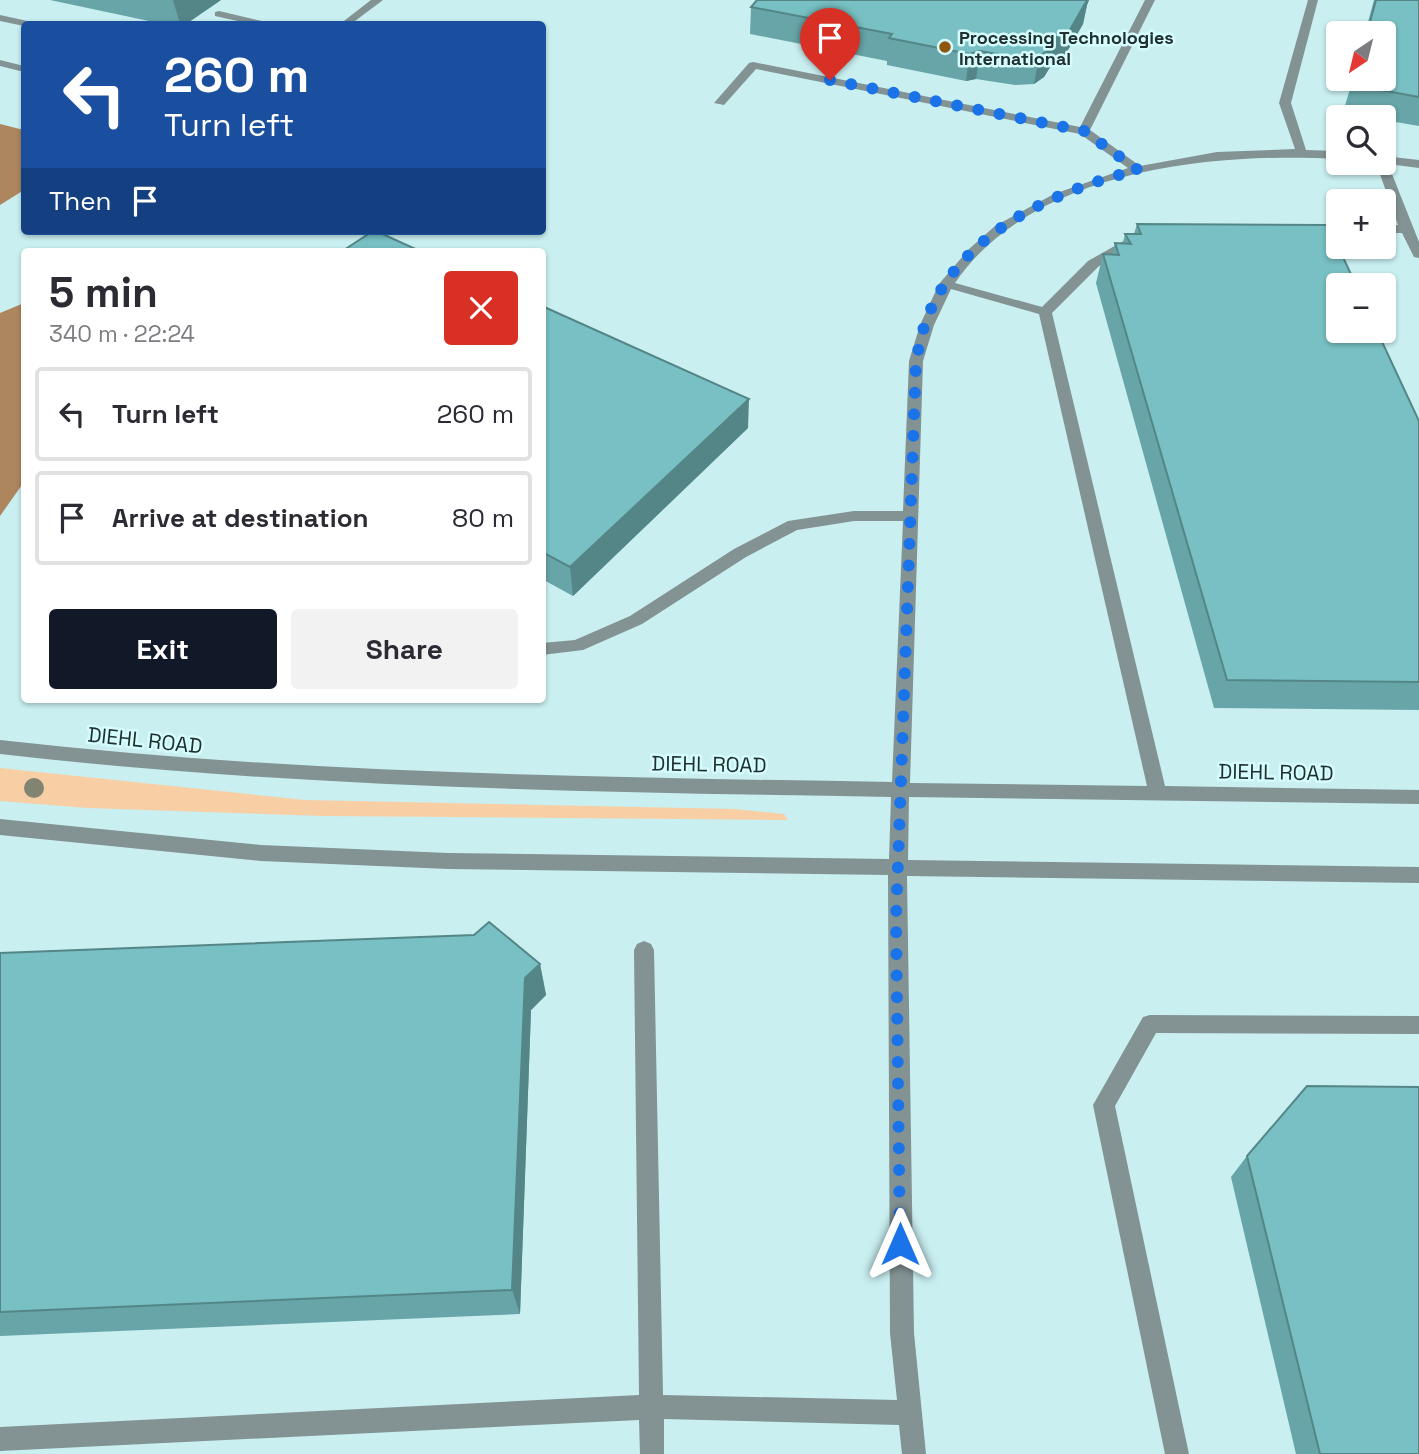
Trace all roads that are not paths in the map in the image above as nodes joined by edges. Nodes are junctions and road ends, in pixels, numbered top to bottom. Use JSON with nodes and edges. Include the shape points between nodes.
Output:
{"nodes":[{"id":1,"x":378,"y":0,"type":"edge"},
{"id":2,"x":1150,"y":0,"type":"edge"},
{"id":3,"x":1313,"y":0,"type":"edge"},
{"id":4,"x":219,"y":14,"type":"dead end"},
{"id":5,"x":0,"y":18,"type":"edge"},
{"id":6,"x":249,"y":21,"type":"edge"},
{"id":7,"x":349,"y":21,"type":"edge"},
{"id":8,"x":21,"y":22,"type":"edge"},
{"id":9,"x":0,"y":63,"type":"edge"},
{"id":10,"x":21,"y":68,"type":"edge"},
{"id":11,"x":720,"y":103,"type":"dead end"},
{"id":12,"x":1084,"y":131,"type":"junction"},
{"id":13,"x":1302,"y":154,"type":"junction"},
{"id":14,"x":1326,"y":155,"type":"edge"},
{"id":15,"x":1396,"y":162,"type":"edge"},
{"id":16,"x":1419,"y":164,"type":"edge"},
{"id":17,"x":1138,"y":170,"type":"junction"},
{"id":18,"x":1388,"y":175,"type":"edge"},
{"id":19,"x":1286,"y":227,"type":"edge"},
{"id":20,"x":1326,"y":228,"type":"edge"},
{"id":21,"x":1396,"y":229,"type":"edge"},
{"id":22,"x":1406,"y":229,"type":"junction"},
{"id":23,"x":1143,"y":238,"type":"edge"},
{"id":24,"x":1419,"y":254,"type":"edge"},
{"id":25,"x":946,"y":284,"type":"junction"},
{"id":26,"x":1045,"y":312,"type":"junction"},
{"id":27,"x":911,"y":516,"type":"junction"},
{"id":28,"x":546,"y":649,"type":"edge"},
{"id":29,"x":0,"y":747,"type":"edge"},
{"id":30,"x":900,"y":791,"type":"junction"},
{"id":31,"x":1158,"y":794,"type":"junction"},
{"id":32,"x":1419,"y":797,"type":"edge"},
{"id":33,"x":0,"y":827,"type":"edge"},
{"id":34,"x":898,"y":869,"type":"junction"},
{"id":35,"x":1419,"y":875,"type":"edge"},
{"id":36,"x":644,"y":950,"type":"dead end"},
{"id":37,"x":1419,"y":1025,"type":"edge"},
{"id":38,"x":652,"y":1407,"type":"junction"},
{"id":39,"x":910,"y":1413,"type":"junction"},
{"id":40,"x":0,"y":1439,"type":"edge"},
{"id":41,"x":652,"y":1454,"type":"edge"},
{"id":42,"x":914,"y":1454,"type":"edge"},
{"id":43,"x":1177,"y":1454,"type":"edge"}],
"edges":[{"from":1,"to":7,"type":"street"},
{"from":2,"to":12,"type":"street"},
{"from":3,"to":13,"type":"street","via":[[1285,103]]},
{"from":4,"to":6,"type":"street"},
{"from":5,"to":8,"type":"street"},
{"from":9,"to":10,"type":"street"},
{"from":11,"to":12,"type":"street","via":[[753,65]]},
{"from":12,"to":17,"type":"street"},
{"from":13,"to":14,"type":"street"},
{"from":13,"to":17,"type":"street","via":[[1222,155]]},
{"from":15,"to":16,"type":"street"},
{"from":17,"to":25,"type":"street","via":[[1079,188],[1028,212],[989,236]]},
{"from":18,"to":22,"type":"street"},
{"from":19,"to":20,"type":"street"},
{"from":21,"to":22,"type":"street"},
{"from":22,"to":24,"type":"street"},
{"from":23,"to":26,"type":"street","via":[[1093,264]]},
{"from":25,"to":26,"type":"street"},
{"from":25,"to":27,"type":"street","via":[[925,324],[916,360]]},
{"from":26,"to":31,"type":"street"},
{"from":27,"to":28,"type":"street","via":[[854,516],[793,525],[636,620],[577,646]]},
{"from":27,"to":30,"type":"street"},
{"from":29,"to":30,"type":"street","name":"DIEHL ROAD","via":[[323,777]]},
{"from":30,"to":31,"type":"street","name":"DIEHL ROAD"},
{"from":30,"to":34,"type":"street"},
{"from":31,"to":32,"type":"street","name":"DIEHL ROAD"},
{"from":33,"to":34,"type":"street","via":[[275,854]]},
{"from":34,"to":35,"type":"street"},
{"from":34,"to":39,"type":"street","via":[[901,1297]]},
{"from":36,"to":38,"type":"street"},
{"from":37,"to":43,"type":"street","via":[[1150,1024],[1104,1105]]},
{"from":38,"to":39,"type":"street"},
{"from":38,"to":40,"type":"street"},
{"from":38,"to":41,"type":"street"},
{"from":39,"to":42,"type":"street"}]}
